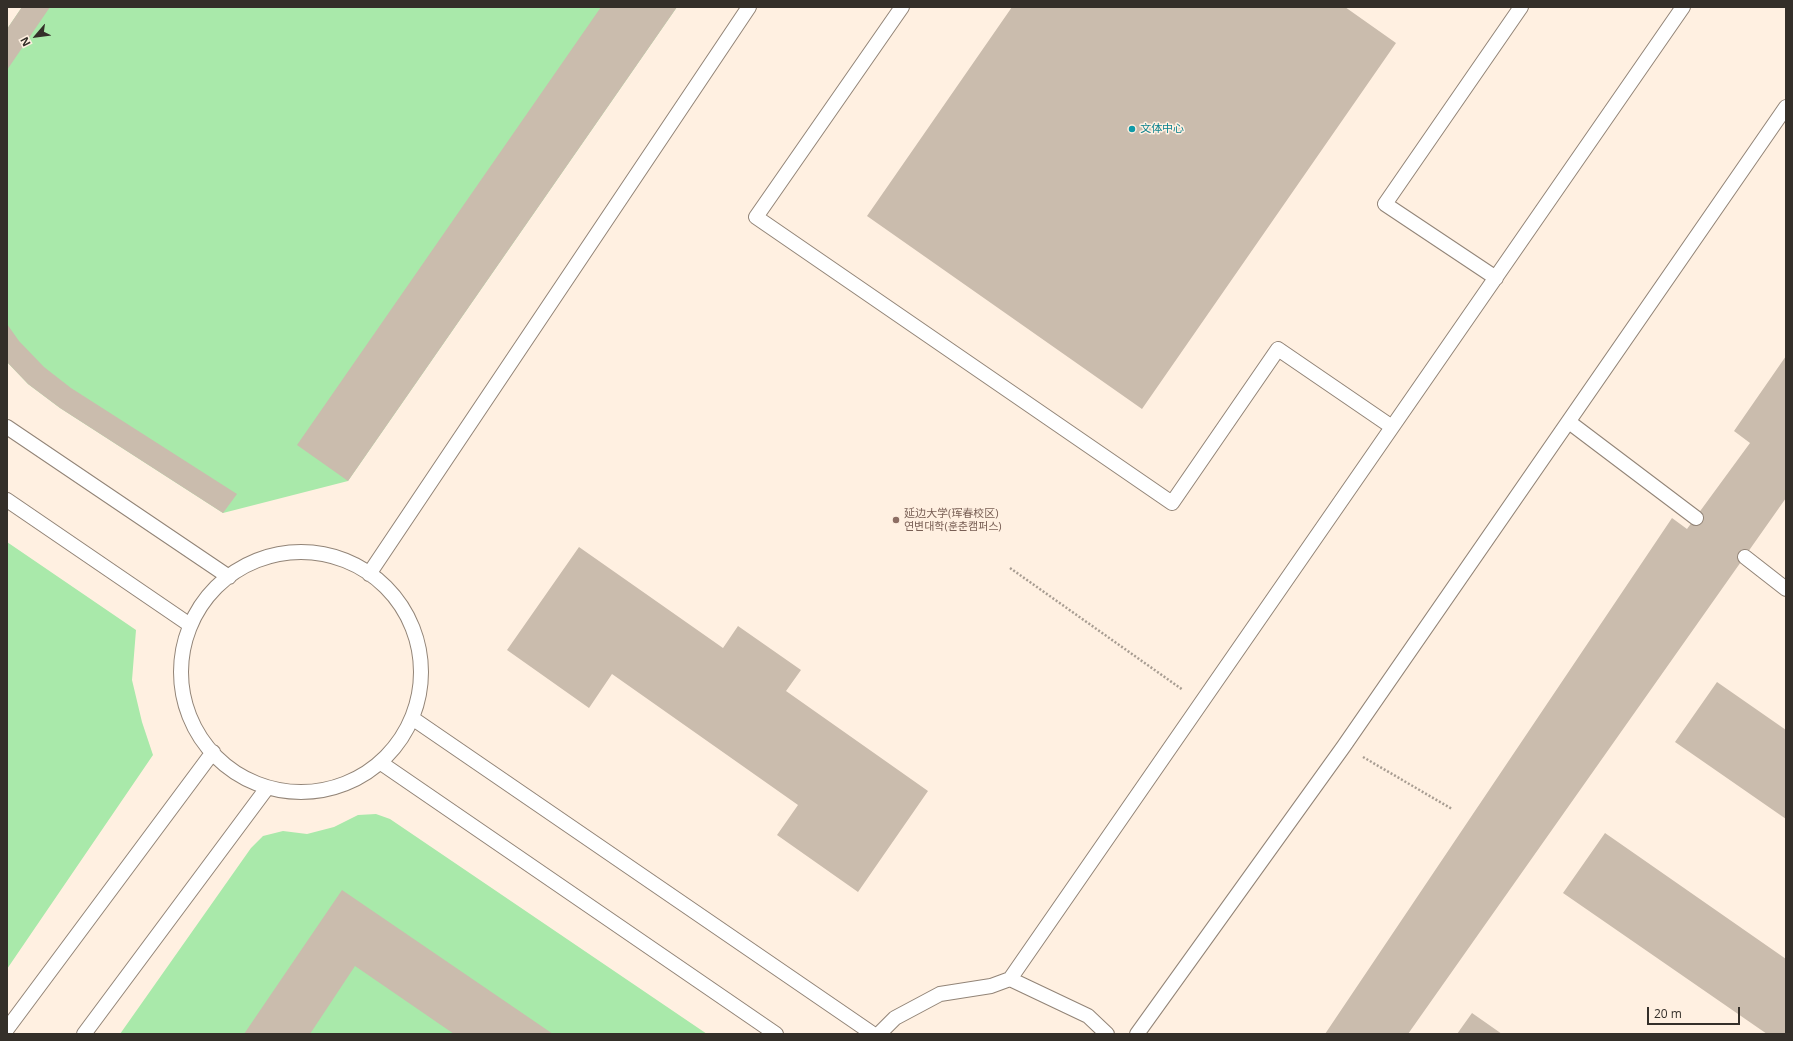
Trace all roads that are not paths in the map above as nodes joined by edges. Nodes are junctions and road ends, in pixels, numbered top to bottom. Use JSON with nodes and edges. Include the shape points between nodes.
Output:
{"nodes":[{"id":1,"x":749,"y":7,"type":"edge"},
{"id":2,"x":902,"y":7,"type":"edge"},
{"id":3,"x":1521,"y":7,"type":"edge"},
{"id":4,"x":1683,"y":7,"type":"edge"},
{"id":5,"x":1786,"y":107,"type":"edge"},
{"id":6,"x":1496,"y":278,"type":"junction"},
{"id":7,"x":1569,"y":422,"type":"junction"},
{"id":8,"x":7,"y":427,"type":"edge"},
{"id":9,"x":1392,"y":428,"type":"junction"},
{"id":10,"x":7,"y":500,"type":"edge"},
{"id":11,"x":1696,"y":518,"type":"dead end"},
{"id":12,"x":1745,"y":557,"type":"dead end"},
{"id":13,"x":369,"y":574,"type":"junction"},
{"id":14,"x":229,"y":577,"type":"junction"},
{"id":15,"x":1786,"y":589,"type":"edge"},
{"id":16,"x":190,"y":625,"type":"junction"},
{"id":17,"x":412,"y":718,"type":"junction"},
{"id":18,"x":213,"y":752,"type":"junction"},
{"id":19,"x":381,"y":762,"type":"junction"},
{"id":20,"x":267,"y":788,"type":"junction"},
{"id":21,"x":1010,"y":979,"type":"junction"},
{"id":22,"x":7,"y":1029,"type":"edge"},
{"id":23,"x":84,"y":1034,"type":"edge"},
{"id":24,"x":776,"y":1034,"type":"edge"},
{"id":25,"x":873,"y":1034,"type":"edge"},
{"id":26,"x":879,"y":1034,"type":"edge"},
{"id":27,"x":1107,"y":1034,"type":"edge"},
{"id":28,"x":1138,"y":1034,"type":"edge"}],
"edges":[{"from":1,"to":13,"type":"lane"},
{"from":2,"to":9,"type":"lane","via":[[756,217],[1172,503],[1278,349]]},
{"from":3,"to":6,"type":"lane","via":[[1385,204]]},
{"from":4,"to":6,"type":"lane"},
{"from":5,"to":7,"type":"lane"},
{"from":6,"to":9,"type":"lane"},
{"from":7,"to":11,"type":"lane"},
{"from":7,"to":28,"type":"lane","via":[[1344,746]]},
{"from":8,"to":14,"type":"lane"},
{"from":9,"to":21,"type":"lane"},
{"from":10,"to":16,"type":"lane"},
{"from":12,"to":15,"type":"lane"},
{"from":13,"to":14,"type":"lane","via":[[363,568],[325,554],[284,552],[244,565]]},
{"from":13,"to":17,"type":"lane","via":[[393,593],[413,627],[422,664],[418,703]]},
{"from":14,"to":16,"type":"lane","via":[[212,590]]},
{"from":16,"to":18,"type":"lane","via":[[181,665],[185,705],[203,742]]},
{"from":17,"to":19,"type":"lane","via":[[403,738]]},
{"from":17,"to":25,"type":"lane"},
{"from":18,"to":20,"type":"lane","via":[[232,772]]},
{"from":18,"to":22,"type":"lane"},
{"from":19,"to":20,"type":"lane","via":[[377,767],[343,786],[306,793]]},
{"from":19,"to":24,"type":"lane"},
{"from":20,"to":23,"type":"lane"},
{"from":21,"to":26,"type":"lane","via":[[991,986],[940,994],[895,1018]]},
{"from":21,"to":27,"type":"lane","via":[[1088,1016]]}]}
